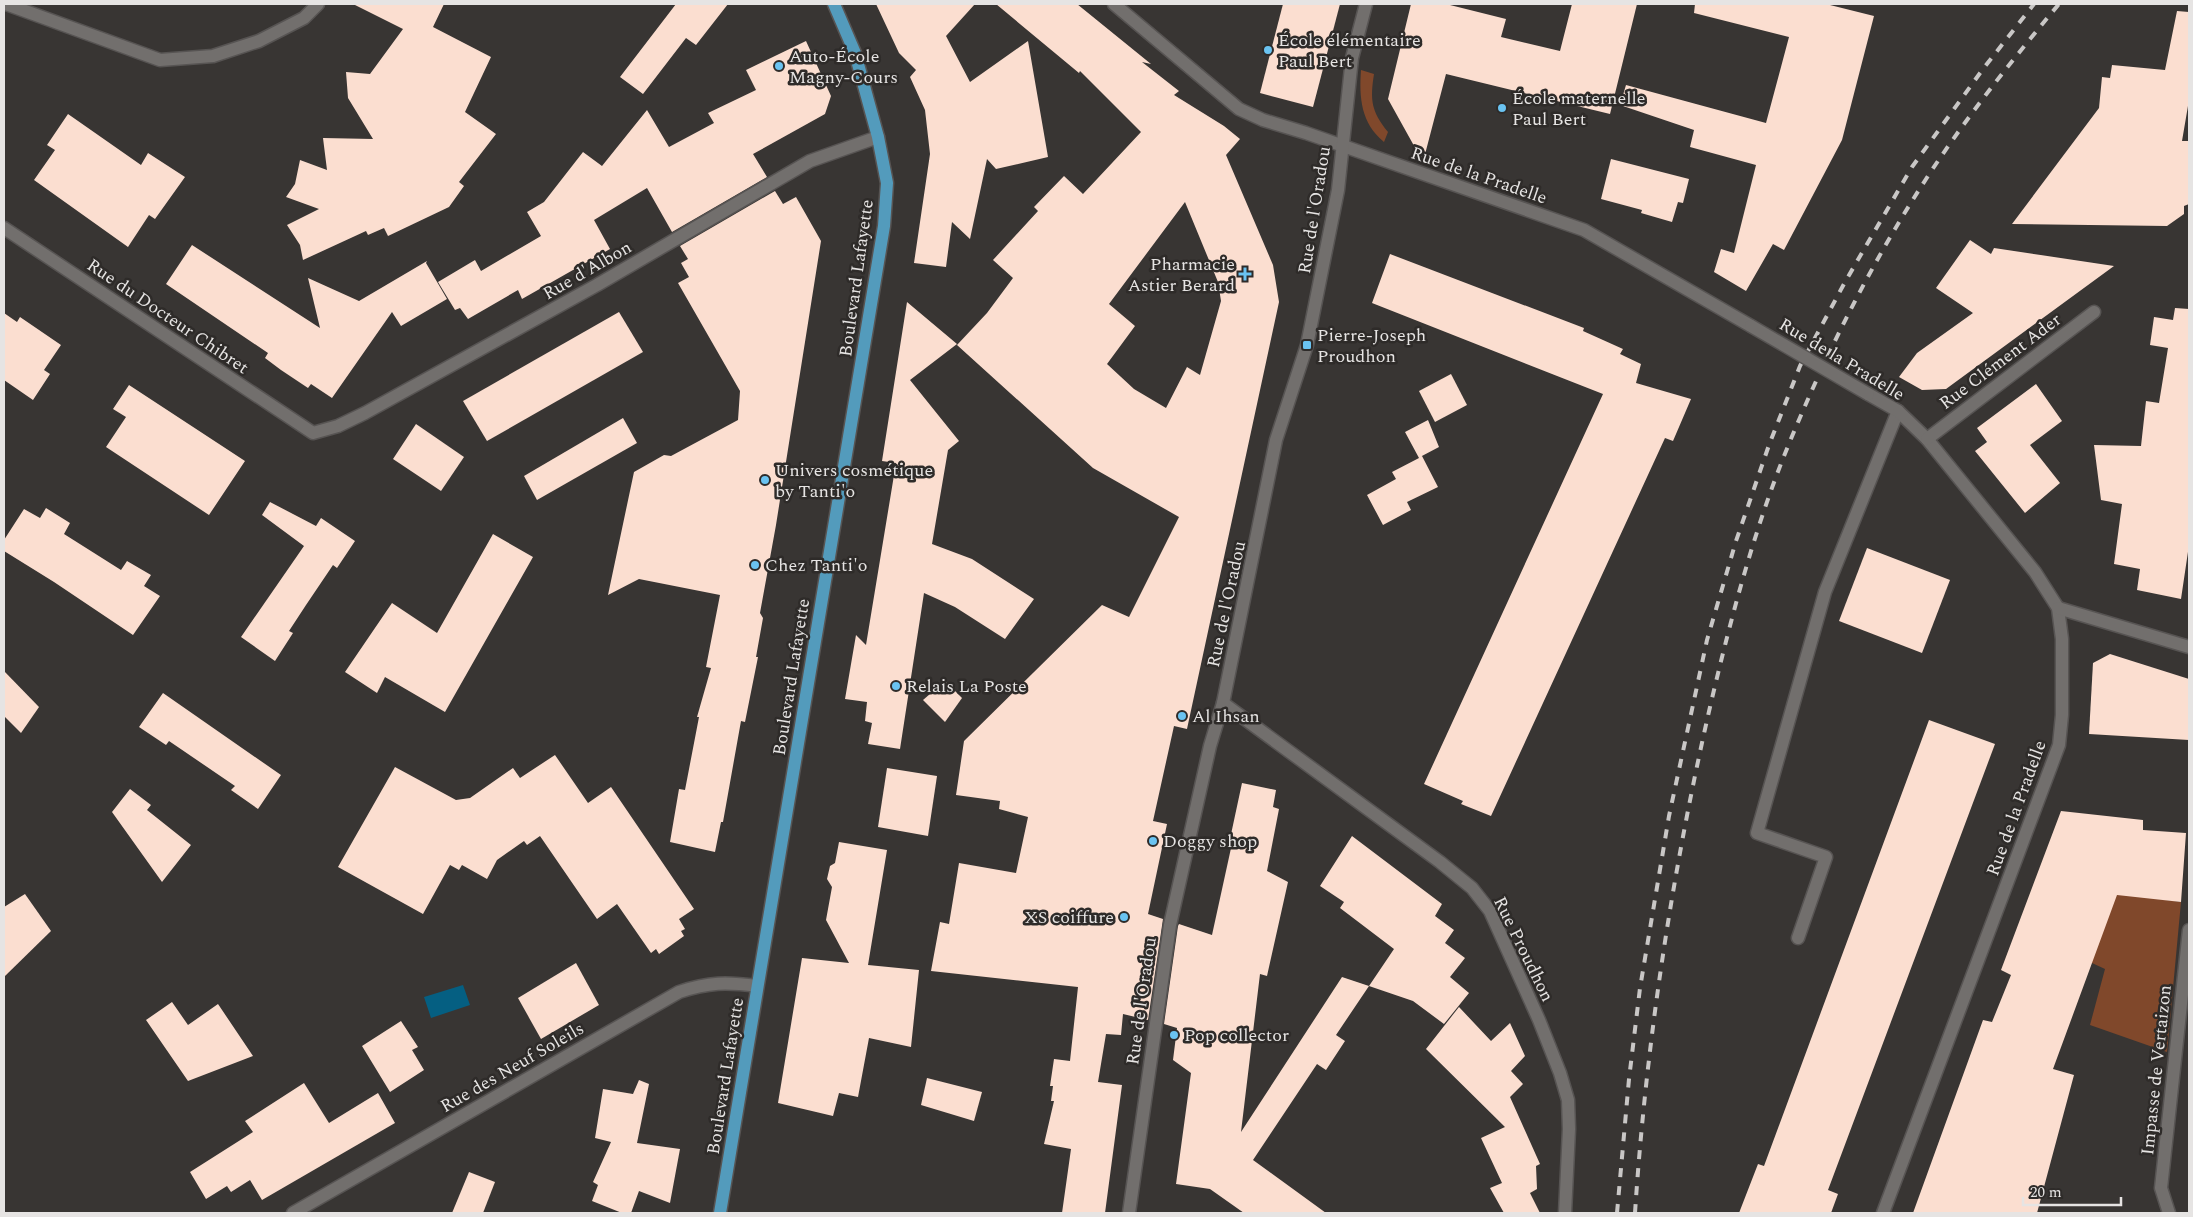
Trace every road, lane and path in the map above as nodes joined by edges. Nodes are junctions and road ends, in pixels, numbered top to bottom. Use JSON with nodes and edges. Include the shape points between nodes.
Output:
{"nodes":[{"id":1,"x":6,"y":4,"type":"edge"},
{"id":2,"x":318,"y":4,"type":"edge"},
{"id":3,"x":834,"y":4,"type":"edge"},
{"id":4,"x":1114,"y":4,"type":"edge"},
{"id":5,"x":1366,"y":4,"type":"edge"},
{"id":6,"x":878,"y":137,"type":"junction"},
{"id":7,"x":1342,"y":147,"type":"junction"},
{"id":8,"x":4,"y":228,"type":"edge"},
{"id":9,"x":2094,"y":312,"type":"dead end"},
{"id":10,"x":1898,"y":411,"type":"junction"},
{"id":11,"x":313,"y":433,"type":"joint"},
{"id":12,"x":1927,"y":439,"type":"junction"},
{"id":13,"x":2058,"y":608,"type":"junction"},
{"id":14,"x":2189,"y":647,"type":"edge"},
{"id":15,"x":1223,"y":703,"type":"junction"},
{"id":16,"x":2189,"y":930,"type":"edge"},
{"id":17,"x":1798,"y":938,"type":"dead end"},
{"id":18,"x":757,"y":986,"type":"junction"},
{"id":19,"x":293,"y":1213,"type":"edge"},
{"id":20,"x":720,"y":1213,"type":"edge"},
{"id":21,"x":1129,"y":1213,"type":"edge"},
{"id":22,"x":1565,"y":1213,"type":"edge"},
{"id":23,"x":1883,"y":1213,"type":"edge"},
{"id":24,"x":2169,"y":1213,"type":"edge"}],
"edges":[{"from":1,"to":2,"type":"street","via":[[160,60],[213,56],[259,41],[304,18]]},
{"from":3,"to":6,"type":"main road","name":"Boulevard Lafayette","via":[[855,53]]},
{"from":4,"to":7,"type":"street","name":"Rue de la Pradelle","via":[[1239,109]]},
{"from":5,"to":7,"type":"street","name":"Rue de l'Oradou","via":[[1352,58]]},
{"from":6,"to":11,"type":"street","name":"Rue d'Albon","via":[[810,162],[365,413]]},
{"from":6,"to":18,"type":"main road","name":"Boulevard Lafayette","via":[[887,183],[884,226]]},
{"from":7,"to":10,"type":"street","name":"Rue de la Pradelle","bridge":true,"via":[[1584,230]]},
{"from":7,"to":15,"type":"street","name":"Rue de l'Oradou","via":[[1338,190],[1307,345],[1276,440]]},
{"from":8,"to":11,"type":"street","name":"Rue du Docteur Chibret"},
{"from":9,"to":12,"type":"street","name":"Rue Clément Ader"},
{"from":10,"to":12,"type":"street","name":"Rue de la Pradelle"},
{"from":10,"to":17,"type":"street","via":[[1825,592],[1757,833],[1826,857]]},
{"from":12,"to":13,"type":"street","name":"Rue de la Pradelle","via":[[2035,572]]},
{"from":13,"to":14,"type":"street"},
{"from":13,"to":23,"type":"street","name":"Rue de la Pradelle","via":[[2062,639],[2062,714],[2058,745]]},
{"from":15,"to":21,"type":"street","name":"Rue de l'Oradou","via":[[1210,746],[1170,925]]},
{"from":15,"to":22,"type":"street","name":"Rue Proudhon","via":[[1440,862],[1472,888],[1490,911],[1539,1020],[1568,1100],[1570,1129]]},
{"from":16,"to":24,"type":"street","name":"Impasse de Vertaizon","via":[[2161,1188]]},
{"from":18,"to":19,"type":"street","name":"Rue des Neuf Soleils","via":[[704,984],[679,992]]},
{"from":18,"to":20,"type":"main road","name":"Boulevard Lafayette"}]}
